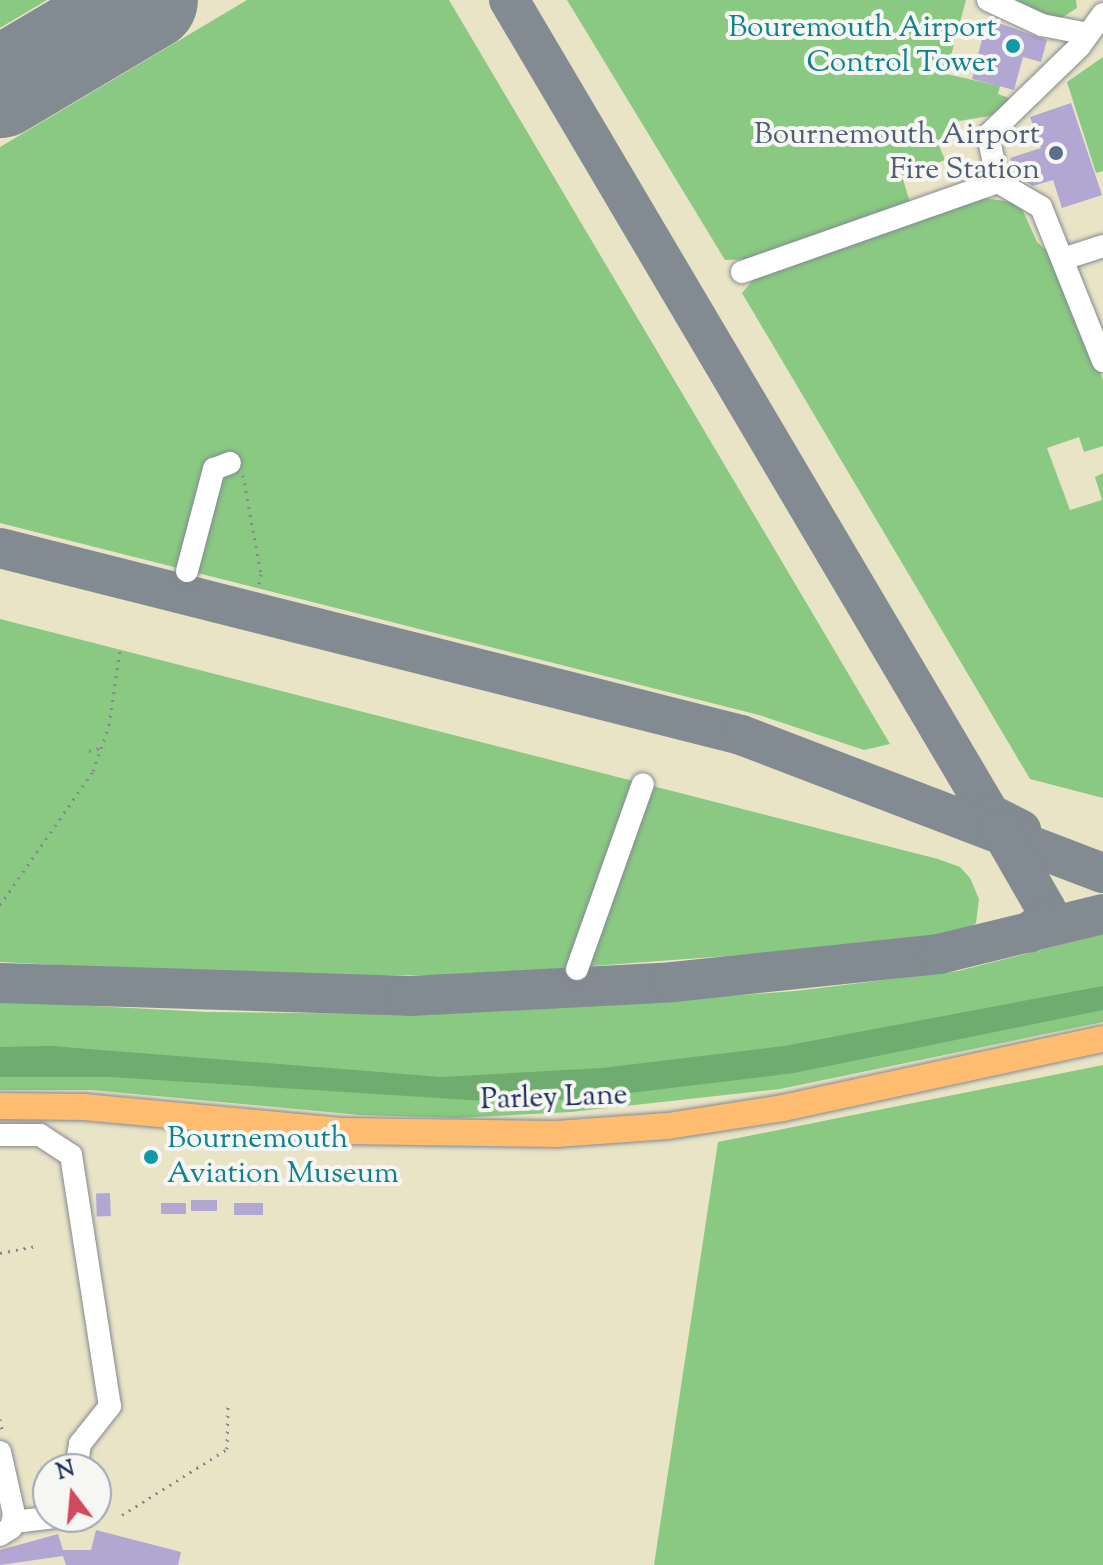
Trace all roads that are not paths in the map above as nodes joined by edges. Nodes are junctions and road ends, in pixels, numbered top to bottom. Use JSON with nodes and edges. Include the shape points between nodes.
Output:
{"nodes":[{"id":1,"x":988,"y":0,"type":"edge"},
{"id":2,"x":1103,"y":14,"type":"edge"},
{"id":3,"x":1088,"y":34,"type":"junction"},
{"id":4,"x":998,"y":182,"type":"junction"},
{"id":5,"x":1103,"y":246,"type":"edge"},
{"id":6,"x":1066,"y":258,"type":"junction"},
{"id":7,"x":742,"y":272,"type":"dead end"},
{"id":8,"x":1103,"y":361,"type":"edge"},
{"id":9,"x":230,"y":463,"type":"dead end"},
{"id":10,"x":187,"y":571,"type":"dead end"},
{"id":11,"x":643,"y":784,"type":"dead end"},
{"id":12,"x":577,"y":969,"type":"dead end"},
{"id":13,"x":1103,"y":1039,"type":"edge"},
{"id":14,"x":0,"y":1106,"type":"edge"},
{"id":15,"x":0,"y":1135,"type":"edge"},
{"id":16,"x":1,"y":1438,"type":"edge"},
{"id":17,"x":79,"y":1453,"type":"edge"},
{"id":18,"x":32,"y":1523,"type":"edge"},
{"id":19,"x":6,"y":1530,"type":"edge"}],
"edges":[{"from":1,"to":3,"type":"street","via":[[1042,25]]},
{"from":2,"to":3,"type":"street"},
{"from":3,"to":4,"type":"street","via":[[988,135]]},
{"from":4,"to":6,"type":"street","via":[[1041,207]]},
{"from":4,"to":7,"type":"street"},
{"from":5,"to":6,"type":"street"},
{"from":6,"to":8,"type":"street"},
{"from":9,"to":10,"type":"street","via":[[214,469]]},
{"from":11,"to":12,"type":"street"},
{"from":13,"to":14,"type":"main road","name":"Parley Lane","via":[[783,1108],[668,1126],[556,1134],[344,1131],[84,1107]]},
{"from":15,"to":17,"type":"street","via":[[40,1135],[71,1155],[110,1406]]},
{"from":16,"to":19,"type":"street"},
{"from":18,"to":19,"type":"street"}]}
